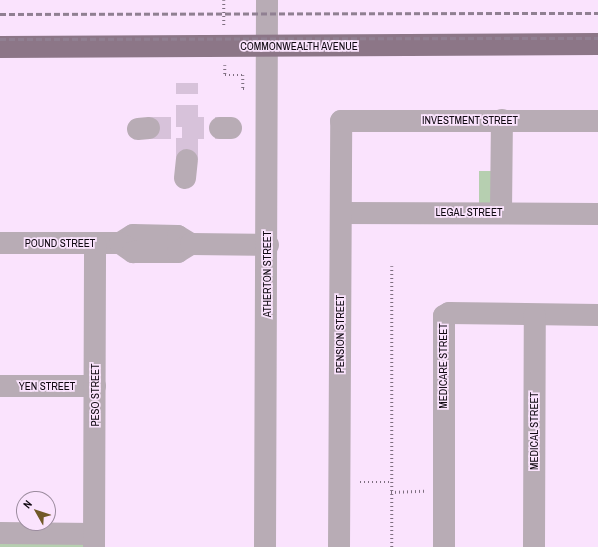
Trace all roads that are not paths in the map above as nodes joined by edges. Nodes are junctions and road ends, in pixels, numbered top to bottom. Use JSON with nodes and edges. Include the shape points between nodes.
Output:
{"nodes":[{"id":1,"x":267,"y":0,"type":"edge"},
{"id":2,"x":598,"y":44,"type":"edge"},
{"id":3,"x":267,"y":46,"type":"junction"},
{"id":4,"x":0,"y":47,"type":"edge"},
{"id":5,"x":502,"y":120,"type":"junction"},
{"id":6,"x":341,"y":121,"type":"joint"},
{"id":7,"x":598,"y":121,"type":"edge"},
{"id":8,"x":502,"y":211,"type":"junction"},
{"id":9,"x":341,"y":213,"type":"junction"},
{"id":10,"x":598,"y":214,"type":"edge"},
{"id":11,"x":0,"y":243,"type":"edge"},
{"id":12,"x":96,"y":243,"type":"junction"},
{"id":13,"x":268,"y":244,"type":"junction"},
{"id":14,"x":535,"y":315,"type":"junction"},
{"id":15,"x":598,"y":315,"type":"edge"},
{"id":16,"x":0,"y":386,"type":"edge"},
{"id":17,"x":95,"y":386,"type":"junction"},
{"id":18,"x":0,"y":533,"type":"edge"},
{"id":19,"x":94,"y":540,"type":"edge"},
{"id":20,"x":265,"y":547,"type":"edge"},
{"id":21,"x":339,"y":547,"type":"edge"},
{"id":22,"x":444,"y":547,"type":"edge"},
{"id":23,"x":534,"y":547,"type":"edge"}],
"edges":[{"from":1,"to":3,"type":"street","name":"ATHERTON STREET"},
{"from":2,"to":3,"type":"main road","name":"COMMONWEALTH AVENUE"},
{"from":3,"to":4,"type":"main road","name":"COMMONWEALTH AVENUE"},
{"from":3,"to":13,"type":"street","name":"ATHERTON STREET"},
{"from":5,"to":6,"type":"street","name":"INVESTMENT STREET"},
{"from":5,"to":7,"type":"street","name":"INVESTMENT STREET"},
{"from":5,"to":8,"type":"street"},
{"from":6,"to":9,"type":"street","name":"PENSION STREET"},
{"from":8,"to":9,"type":"street","name":"LEGAL STREET"},
{"from":8,"to":10,"type":"street","name":"LEGAL STREET"},
{"from":9,"to":21,"type":"street","name":"PENSION STREET"},
{"from":11,"to":12,"type":"street","name":"POUND STREET"},
{"from":12,"to":13,"type":"street","name":"POUND STREET","via":[[120,243],[133,252],[178,252],[191,244]]},
{"from":12,"to":17,"type":"street","name":"PESO STREET"},
{"from":13,"to":20,"type":"street","name":"ATHERTON STREET"},
{"from":14,"to":15,"type":"street","name":"MEDICARE STREET"},
{"from":14,"to":22,"type":"street","name":"MEDICARE STREET","via":[[449,313],[444,316]]},
{"from":14,"to":23,"type":"street","name":"MEDICAL STREET"},
{"from":16,"to":17,"type":"street","name":"YEN STREET"},
{"from":17,"to":19,"type":"street","name":"PESO STREET"},
{"from":18,"to":19,"type":"street"}]}
